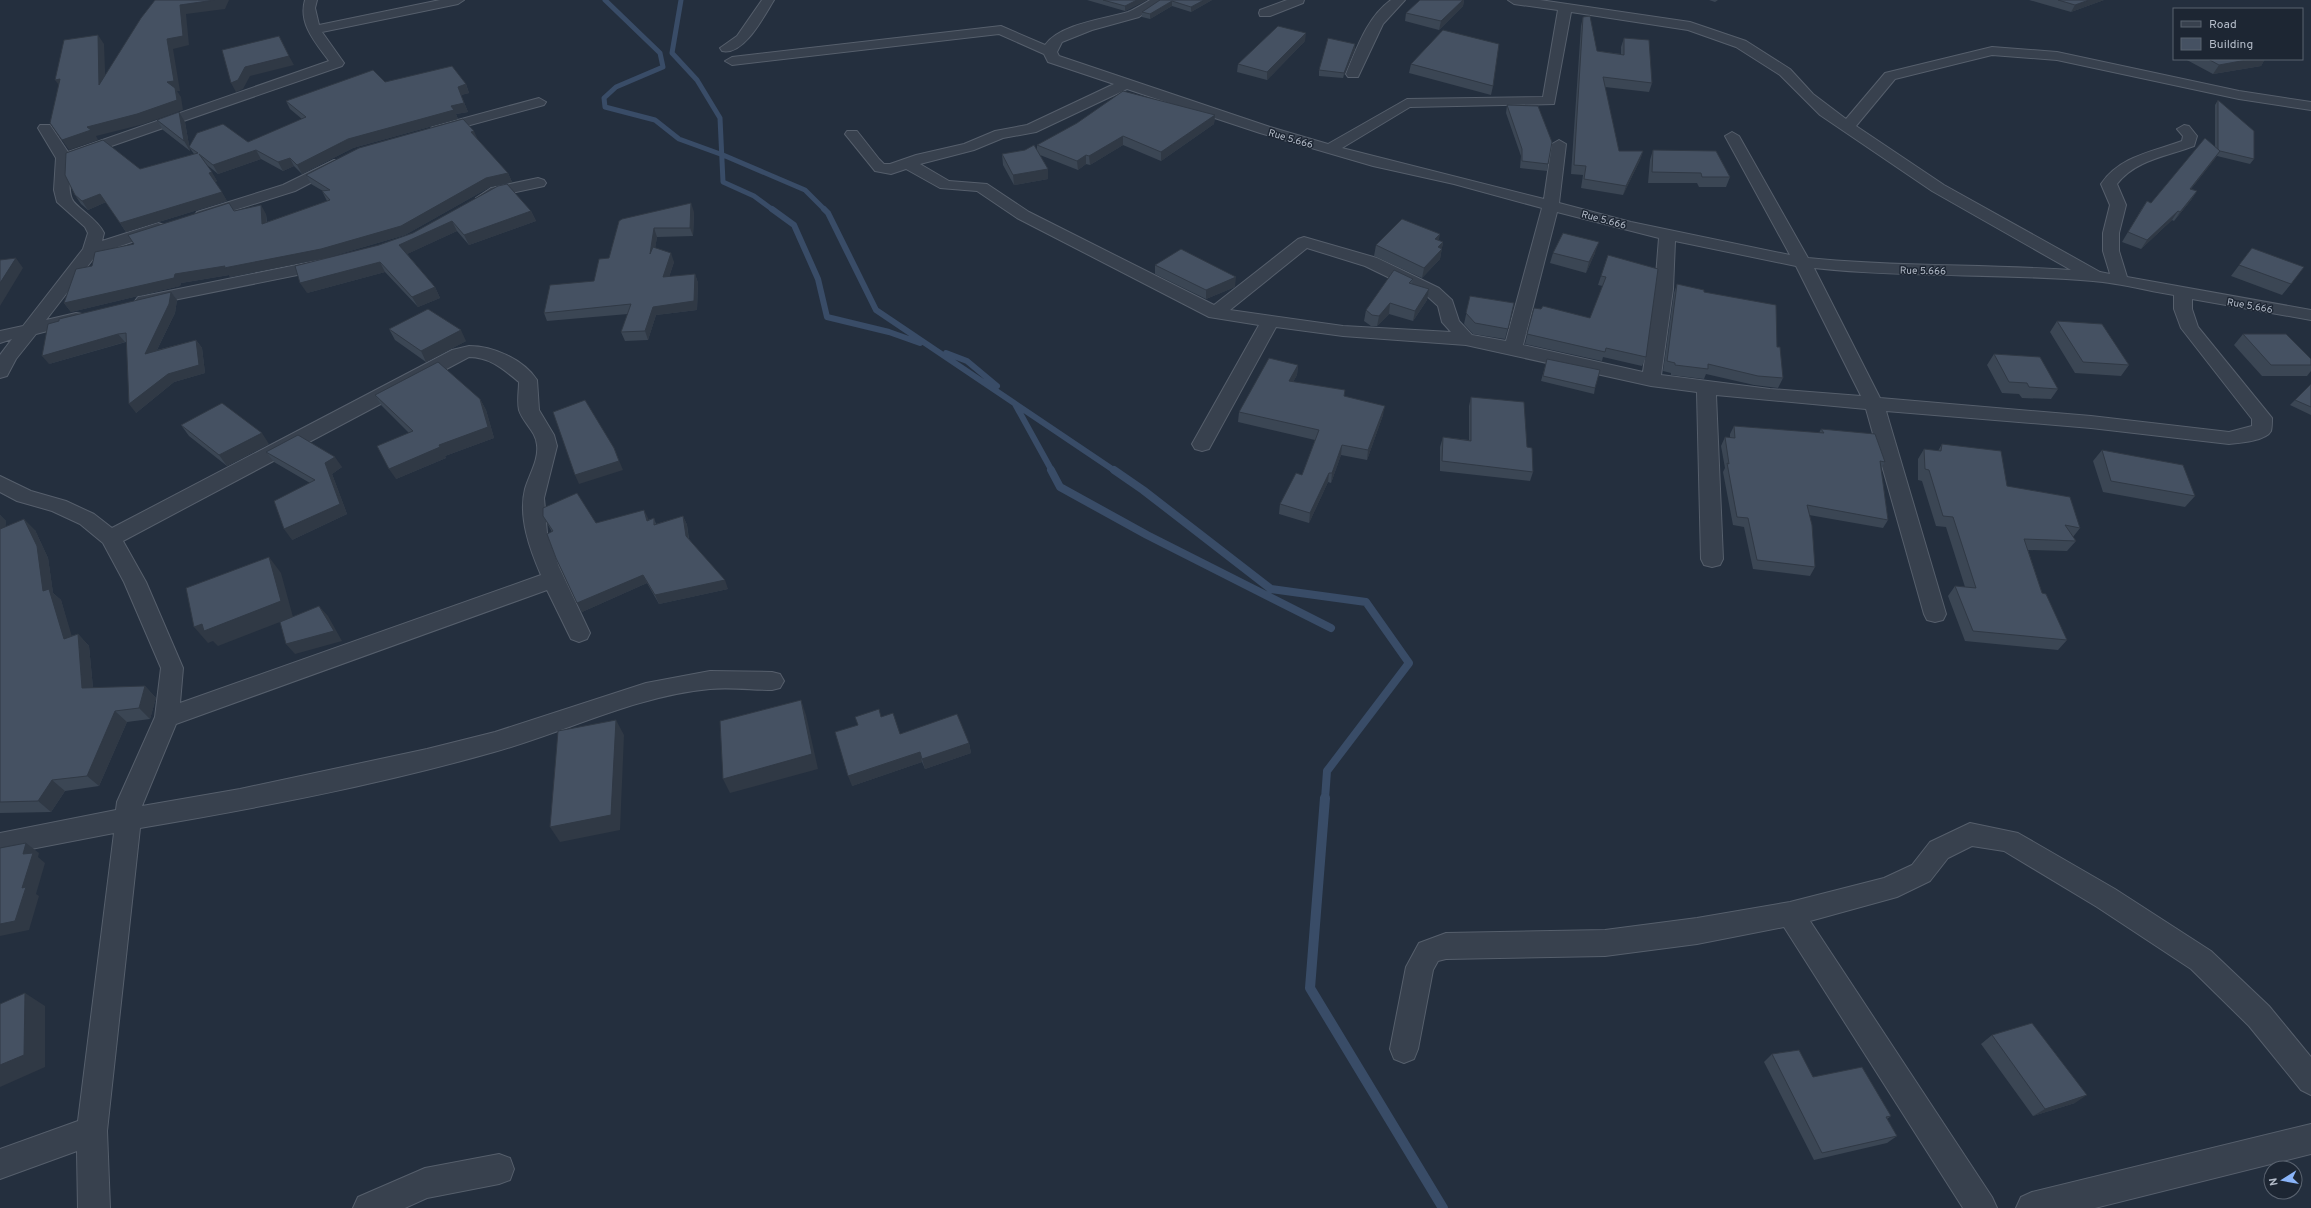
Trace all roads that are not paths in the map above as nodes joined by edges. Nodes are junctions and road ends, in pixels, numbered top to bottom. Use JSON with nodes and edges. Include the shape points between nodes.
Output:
{"nodes":[{"id":1,"x":311,"y":0,"type":"edge"},
{"id":2,"x":458,"y":0,"type":"edge"},
{"id":3,"x":768,"y":0,"type":"edge"},
{"id":4,"x":1159,"y":0,"type":"edge"},
{"id":5,"x":1298,"y":0,"type":"edge"},
{"id":6,"x":1399,"y":0,"type":"edge"},
{"id":7,"x":1514,"y":0,"type":"edge"},
{"id":8,"x":1565,"y":8,"type":"junction"},
{"id":9,"x":1265,"y":13,"type":"dead end"},
{"id":10,"x":315,"y":30,"type":"junction"},
{"id":11,"x":1050,"y":52,"type":"junction"},
{"id":12,"x":1353,"y":74,"type":"dead end"},
{"id":13,"x":1128,"y":83,"type":"junction"},
{"id":14,"x":539,"y":102,"type":"dead end"},
{"id":15,"x":2311,"y":106,"type":"edge"},
{"id":16,"x":1847,"y":126,"type":"junction"},
{"id":17,"x":45,"y":128,"type":"dead end"},
{"id":18,"x":2184,"y":129,"type":"dead end"},
{"id":19,"x":426,"y":133,"type":"edge"},
{"id":20,"x":852,"y":134,"type":"dead end"},
{"id":21,"x":1732,"y":136,"type":"dead end"},
{"id":22,"x":1559,"y":144,"type":"dead end"},
{"id":23,"x":1330,"y":149,"type":"junction"},
{"id":24,"x":64,"y":158,"type":"junction"},
{"id":25,"x":344,"y":159,"type":"edge"},
{"id":26,"x":907,"y":163,"type":"junction"},
{"id":27,"x":538,"y":182,"type":"dead end"},
{"id":28,"x":1551,"y":205,"type":"junction"},
{"id":29,"x":467,"y":207,"type":"edge"},
{"id":30,"x":1667,"y":235,"type":"junction"},
{"id":31,"x":91,"y":250,"type":"junction"},
{"id":32,"x":342,"y":260,"type":"edge"},
{"id":33,"x":1802,"y":262,"type":"junction"},
{"id":34,"x":2095,"y":276,"type":"junction"},
{"id":35,"x":2120,"y":280,"type":"junction"},
{"id":36,"x":2183,"y":292,"type":"junction"},
{"id":37,"x":127,"y":305,"type":"edge"},
{"id":38,"x":1215,"y":313,"type":"junction"},
{"id":39,"x":90,"y":315,"type":"edge"},
{"id":40,"x":2311,"y":315,"type":"edge"},
{"id":41,"x":1270,"y":321,"type":"junction"},
{"id":42,"x":29,"y":331,"type":"junction"},
{"id":43,"x":0,"y":337,"type":"edge"},
{"id":44,"x":1466,"y":340,"type":"junction"},
{"id":45,"x":1513,"y":348,"type":"junction"},
{"id":46,"x":0,"y":372,"type":"edge"},
{"id":47,"x":1651,"y":380,"type":"junction"},
{"id":48,"x":1706,"y":388,"type":"junction"},
{"id":49,"x":1874,"y":404,"type":"junction"},
{"id":50,"x":1202,"y":444,"type":"dead end"},
{"id":51,"x":0,"y":483,"type":"edge"},
{"id":52,"x":111,"y":538,"type":"junction"},
{"id":53,"x":1712,"y":559,"type":"dead end"},
{"id":54,"x":554,"y":579,"type":"junction"},
{"id":55,"x":1935,"y":614,"type":"dead end"},
{"id":56,"x":579,"y":633,"type":"dead end"},
{"id":57,"x":772,"y":681,"type":"dead end"},
{"id":58,"x":167,"y":717,"type":"junction"},
{"id":59,"x":128,"y":819,"type":"junction"},
{"id":60,"x":0,"y":844,"type":"edge"},
{"id":61,"x":1790,"y":914,"type":"junction"},
{"id":62,"x":1404,"y":1048,"type":"dead end"},
{"id":63,"x":2311,"y":1080,"type":"edge"},
{"id":64,"x":92,"y":1131,"type":"junction"},
{"id":65,"x":2311,"y":1139,"type":"edge"},
{"id":66,"x":0,"y":1164,"type":"edge"},
{"id":67,"x":499,"y":1169,"type":"dead end"},
{"id":68,"x":94,"y":1208,"type":"edge"},
{"id":69,"x":369,"y":1208,"type":"edge"},
{"id":70,"x":1981,"y":1208,"type":"edge"},
{"id":71,"x":2032,"y":1208,"type":"edge"}],
"edges":[{"from":1,"to":10,"type":"street","via":[[307,8],[310,23]]},
{"from":2,"to":10,"type":"street"},
{"from":3,"to":11,"type":"street","name":"Rue 5.666","via":[[730,55],[1001,30]]},
{"from":4,"to":11,"type":"street","via":[[1134,14],[1087,27],[1057,39]]},
{"from":5,"to":9,"type":"street"},
{"from":6,"to":12,"type":"street","via":[[1390,5],[1369,37]]},
{"from":7,"to":8,"type":"street","name":"Rue 5.666"},
{"from":8,"to":16,"type":"street","name":"Rue 5.666","via":[[1690,26],[1741,44],[1785,72],[1808,97]]},
{"from":8,"to":23,"type":"street","via":[[1549,101],[1407,103]]},
{"from":10,"to":24,"type":"street","via":[[337,63]]},
{"from":11,"to":13,"type":"street","name":"Rue 5.666","via":[[1053,59],[1059,62]]},
{"from":13,"to":23,"type":"street","name":"Rue 5.666","via":[[1265,130]]},
{"from":13,"to":26,"type":"street","via":[[1031,128],[1000,134],[969,147]]},
{"from":14,"to":19,"type":"street"},
{"from":15,"to":16,"type":"street","via":[[2239,95],[2057,56],[1992,51],[1890,76]]},
{"from":16,"to":34,"type":"street","name":"Rue 5.666","via":[[1938,188]]},
{"from":17,"to":24,"type":"street"},
{"from":18,"to":35,"type":"street","via":[[2190,136],[2189,142],[2126,167],[2114,176],[2109,184],[2118,206],[2111,233],[2111,251]]},
{"from":20,"to":26,"type":"street","via":[[880,168],[891,169]]},
{"from":21,"to":33,"type":"street"},
{"from":22,"to":28,"type":"street"},
{"from":23,"to":28,"type":"street","name":"Rue 5.666"},
{"from":24,"to":31,"type":"street","via":[[62,190],[65,202],[92,225],[96,233]]},
{"from":25,"to":31,"type":"street","via":[[289,188]]},
{"from":26,"to":38,"type":"street","via":[[946,185],[981,187],[1023,215]]},
{"from":27,"to":29,"type":"street","via":[[497,191]]},
{"from":28,"to":30,"type":"street","name":"Rue 5.666"},
{"from":28,"to":45,"type":"street"},
{"from":30,"to":33,"type":"street","name":"Rue 5.666"},
{"from":30,"to":47,"type":"street","via":[[1664,289]]},
{"from":31,"to":42,"type":"street"},
{"from":32,"to":37,"type":"street"},
{"from":33,"to":34,"type":"street","name":"Rue 5.666","via":[[1857,268],[2009,271]]},
{"from":33,"to":49,"type":"street"},
{"from":34,"to":35,"type":"street","name":"Rue 5.666"},
{"from":35,"to":36,"type":"street","name":"Rue 5.666"},
{"from":36,"to":40,"type":"street","name":"Rue 5.666"},
{"from":36,"to":49,"type":"street","via":[[2184,309],[2190,328],[2262,418],[2262,429],[2249,435],[2229,438],[2091,422]]},
{"from":38,"to":41,"type":"street"},
{"from":38,"to":44,"type":"street","via":[[1304,242],[1378,265],[1434,292],[1446,304],[1451,322]]},
{"from":39,"to":42,"type":"street"},
{"from":41,"to":44,"type":"street","via":[[1343,331]]},
{"from":41,"to":50,"type":"street"},
{"from":42,"to":43,"type":"street"},
{"from":42,"to":46,"type":"street","via":[[8,357]]},
{"from":44,"to":45,"type":"street"},
{"from":45,"to":47,"type":"street"},
{"from":47,"to":48,"type":"street"},
{"from":48,"to":49,"type":"street"},
{"from":48,"to":53,"type":"street"},
{"from":49,"to":55,"type":"street"},
{"from":51,"to":52,"type":"street","via":[[24,496],[59,506],[87,519]]},
{"from":52,"to":54,"type":"street","via":[[458,354],[472,350],[484,351],[512,366],[528,380],[528,409],[546,439],[545,457],[534,496],[534,523]]},
{"from":52,"to":58,"type":"street","via":[[135,582],[172,668]]},
{"from":54,"to":56,"type":"street"},
{"from":54,"to":58,"type":"street"},
{"from":57,"to":59,"type":"street","via":[[710,680],[646,692],[487,744],[334,781]]},
{"from":58,"to":59,"type":"street","via":[[130,802]]},
{"from":59,"to":60,"type":"street"},
{"from":59,"to":64,"type":"street"},
{"from":61,"to":62,"type":"street","via":[[1697,931],[1605,943],[1446,946],[1429,952],[1420,967]]},
{"from":61,"to":63,"type":"street","via":[[1888,889],[1921,872],[1939,850],[1970,834],[2009,841],[2106,898],[2201,960],[2259,1016]]},
{"from":61,"to":70,"type":"street"},
{"from":64,"to":66,"type":"street"},
{"from":64,"to":68,"type":"street"},
{"from":65,"to":71,"type":"street"},
{"from":67,"to":69,"type":"street","via":[[425,1184]]}]}
